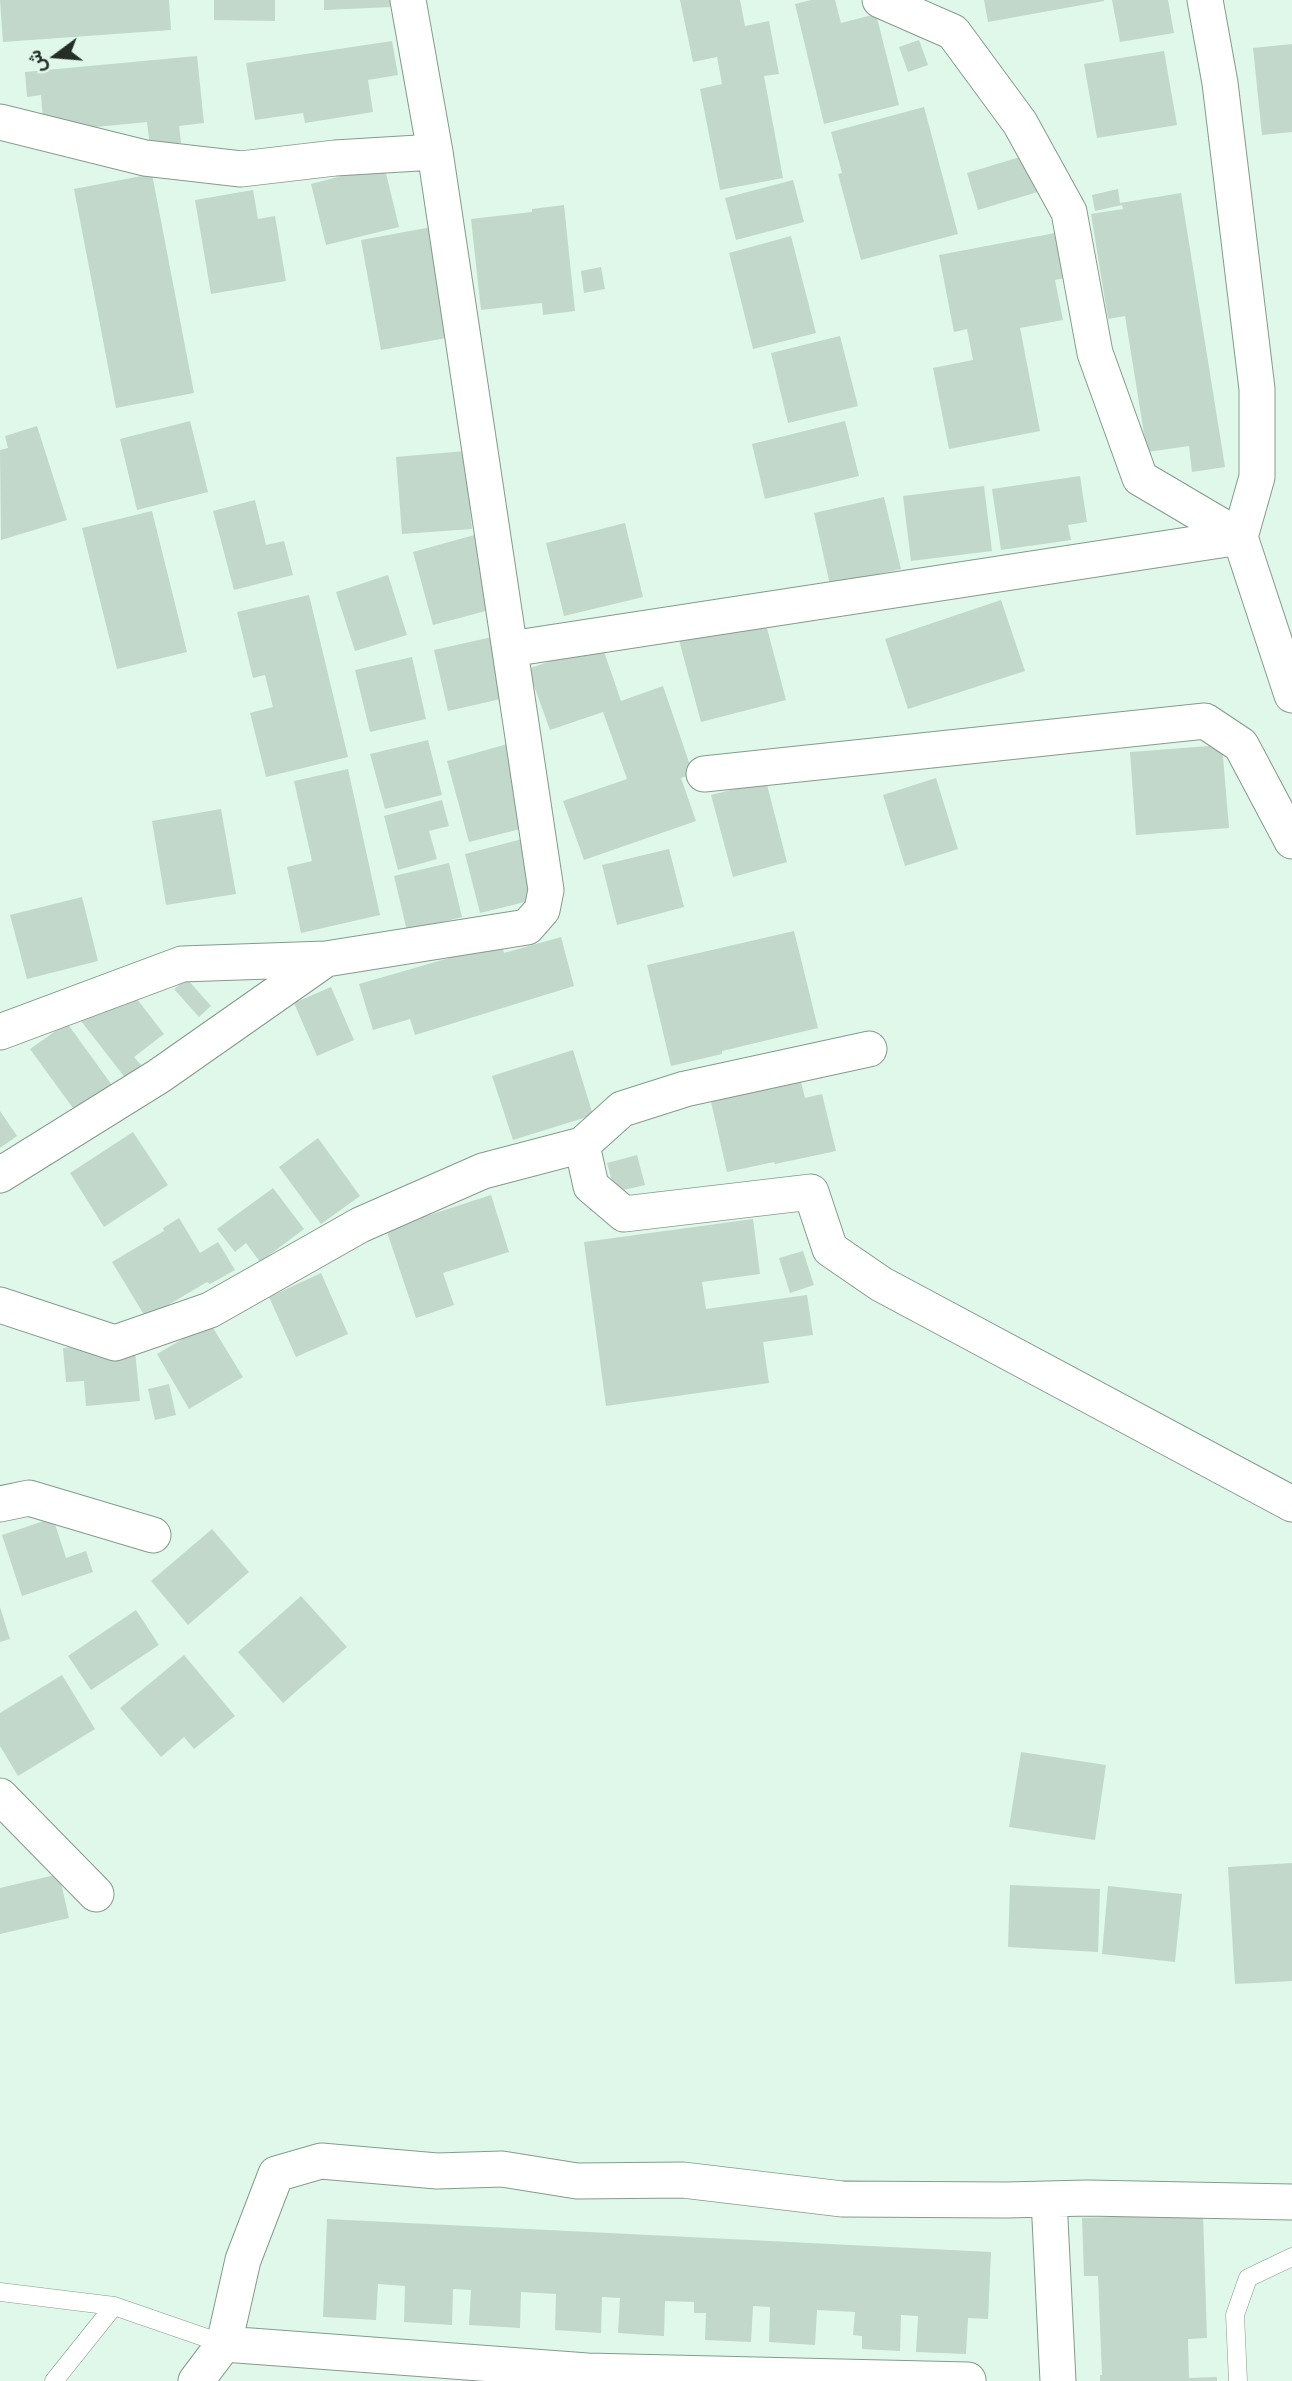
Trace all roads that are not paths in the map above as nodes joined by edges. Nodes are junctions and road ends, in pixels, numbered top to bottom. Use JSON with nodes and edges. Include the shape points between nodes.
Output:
{"nodes":[{"id":1,"x":408,"y":0,"type":"edge"},
{"id":2,"x":880,"y":0,"type":"edge"},
{"id":3,"x":1205,"y":0,"type":"edge"},
{"id":4,"x":0,"y":122,"type":"edge"},
{"id":5,"x":435,"y":152,"type":"junction"},
{"id":6,"x":1240,"y":537,"type":"junction"},
{"id":7,"x":510,"y":649,"type":"junction"},
{"id":8,"x":1292,"y":695,"type":"edge"},
{"id":9,"x":705,"y":774,"type":"dead end"},
{"id":10,"x":1292,"y":841,"type":"edge"},
{"id":11,"x":326,"y":959,"type":"junction"},
{"id":12,"x":0,"y":1032,"type":"edge"},
{"id":13,"x":869,"y":1049,"type":"dead end"},
{"id":14,"x":582,"y":1145,"type":"junction"},
{"id":15,"x":0,"y":1175,"type":"edge"},
{"id":16,"x":0,"y":1305,"type":"edge"},
{"id":17,"x":0,"y":1504,"type":"edge"},
{"id":18,"x":1292,"y":1504,"type":"edge"},
{"id":19,"x":153,"y":1535,"type":"dead end"},
{"id":20,"x":0,"y":1796,"type":"edge"},
{"id":21,"x":96,"y":1894,"type":"dead end"},
{"id":22,"x":1049,"y":2199,"type":"junction"},
{"id":23,"x":1292,"y":2202,"type":"edge"},
{"id":24,"x":1292,"y":2257,"type":"edge"},
{"id":25,"x":0,"y":2292,"type":"edge"},
{"id":26,"x":114,"y":2306,"type":"junction"},
{"id":27,"x":224,"y":2344,"type":"junction"},
{"id":28,"x":367,"y":2367,"type":"edge"},
{"id":29,"x":968,"y":2380,"type":"edge"},
{"id":30,"x":54,"y":2381,"type":"edge"},
{"id":31,"x":195,"y":2381,"type":"edge"},
{"id":32,"x":1058,"y":2381,"type":"edge"},
{"id":33,"x":1238,"y":2381,"type":"edge"}],
"edges":[{"from":1,"to":5,"type":"street"},
{"from":2,"to":6,"type":"street","via":[[953,32],[1020,123],[1069,212],[1095,353],[1140,478]]},
{"from":3,"to":6,"type":"street","via":[[1220,83],[1257,389],[1257,477]]},
{"from":4,"to":5,"type":"street","via":[[145,158],[241,169]]},
{"from":5,"to":7,"type":"street"},
{"from":6,"to":7,"type":"street"},
{"from":6,"to":8,"type":"street"},
{"from":7,"to":11,"type":"street","via":[[546,890],[542,909],[527,927]]},
{"from":9,"to":10,"type":"street","via":[[1205,720],[1241,745]]},
{"from":11,"to":12,"type":"street","via":[[181,964]]},
{"from":11,"to":15,"type":"street","via":[[159,1076]]},
{"from":13,"to":14,"type":"street","via":[[685,1089],[622,1109]]},
{"from":14,"to":16,"type":"street","via":[[483,1171],[360,1225],[210,1310],[114,1343]]},
{"from":14,"to":18,"type":"street","via":[[591,1186],[624,1214],[811,1192],[830,1249],[881,1283]]},
{"from":17,"to":19,"type":"street","via":[[29,1498]]},
{"from":20,"to":21,"type":"street"},
{"from":22,"to":23,"type":"street"},
{"from":22,"to":27,"type":"street","via":[[842,2199],[684,2180],[577,2181],[502,2169],[437,2171],[321,2161],[276,2174],[243,2260]]},
{"from":22,"to":32,"type":"street"},
{"from":24,"to":33,"type":"lane","via":[[1248,2277],[1235,2315]]},
{"from":25,"to":26,"type":"lane"},
{"from":26,"to":27,"type":"lane"},
{"from":26,"to":30,"type":"lane"},
{"from":27,"to":28,"type":"street"},
{"from":27,"to":31,"type":"street"},
{"from":28,"to":29,"type":"street"}]}
